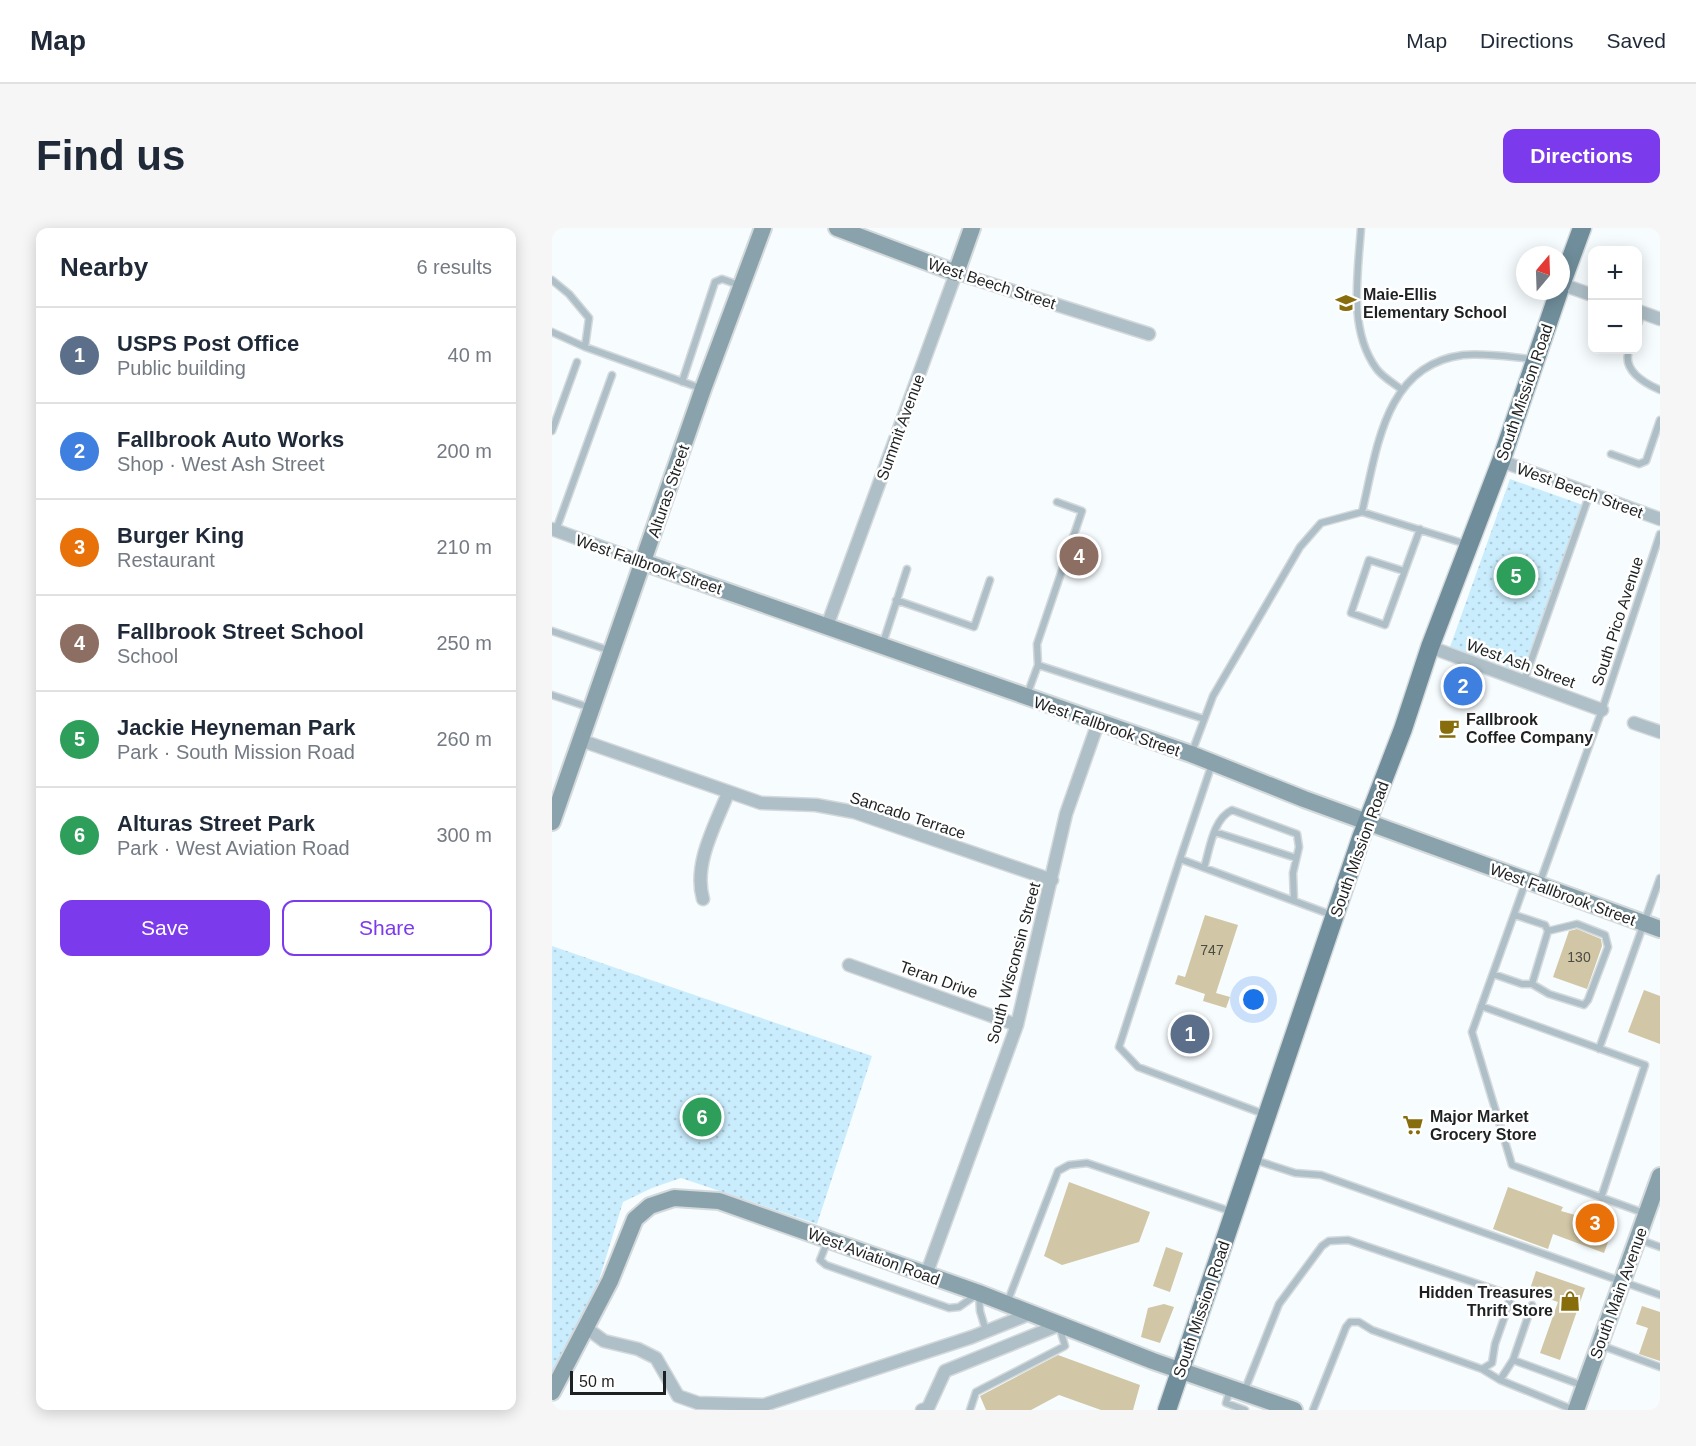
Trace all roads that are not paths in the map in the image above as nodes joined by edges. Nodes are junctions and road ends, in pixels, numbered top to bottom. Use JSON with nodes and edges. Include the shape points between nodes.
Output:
{"nodes":[{"id":1,"x":763,"y":228,"type":"edge"},
{"id":2,"x":837,"y":228,"type":"edge"},
{"id":3,"x":972,"y":228,"type":"edge"},
{"id":4,"x":1361,"y":228,"type":"edge"},
{"id":5,"x":1582,"y":228,"type":"edge"},
{"id":6,"x":1570,"y":261,"type":"edge"},
{"id":7,"x":956,"y":273,"type":"junction"},
{"id":8,"x":552,"y":280,"type":"edge"},
{"id":9,"x":742,"y":286,"type":"junction"},
{"id":10,"x":1570,"y":288,"type":"edge"},
{"id":11,"x":1588,"y":293,"type":"edge"},
{"id":12,"x":1556,"y":300,"type":"edge"},
{"id":13,"x":1642,"y":316,"type":"edge"},
{"id":14,"x":1660,"y":319,"type":"edge"},
{"id":15,"x":552,"y":332,"type":"edge"},
{"id":16,"x":1149,"y":334,"type":"dead end"},
{"id":17,"x":585,"y":347,"type":"junction"},
{"id":18,"x":1628,"y":354,"type":"edge"},
{"id":19,"x":1535,"y":360,"type":"junction"},
{"id":20,"x":577,"y":362,"type":"dead end"},
{"id":21,"x":612,"y":375,"type":"dead end"},
{"id":22,"x":682,"y":382,"type":"junction"},
{"id":23,"x":703,"y":389,"type":"junction"},
{"id":24,"x":1401,"y":389,"type":"junction"},
{"id":25,"x":1660,"y":390,"type":"edge"},
{"id":26,"x":1660,"y":420,"type":"edge"},
{"id":27,"x":552,"y":431,"type":"edge"},
{"id":28,"x":1611,"y":454,"type":"dead end"},
{"id":29,"x":1501,"y":461,"type":"junction"},
{"id":30,"x":1590,"y":493,"type":"junction"},
{"id":31,"x":1057,"y":502,"type":"dead end"},
{"id":32,"x":1362,"y":512,"type":"junction"},
{"id":33,"x":1660,"y":519,"type":"edge"},
{"id":34,"x":1420,"y":529,"type":"junction"},
{"id":35,"x":554,"y":530,"type":"edge"},
{"id":36,"x":1660,"y":534,"type":"edge"},
{"id":37,"x":1470,"y":545,"type":"junction"},
{"id":38,"x":643,"y":562,"type":"junction"},
{"id":39,"x":907,"y":569,"type":"dead end"},
{"id":40,"x":1404,"y":571,"type":"junction"},
{"id":41,"x":990,"y":580,"type":"dead end"},
{"id":42,"x":896,"y":600,"type":"junction"},
{"id":43,"x":827,"y":626,"type":"junction"},
{"id":44,"x":552,"y":631,"type":"edge"},
{"id":45,"x":882,"y":646,"type":"junction"},
{"id":46,"x":1430,"y":647,"type":"junction"},
{"id":47,"x":611,"y":651,"type":"junction"},
{"id":48,"x":1038,"y":665,"type":"junction"},
{"id":49,"x":1524,"y":681,"type":"junction"},
{"id":50,"x":552,"y":695,"type":"edge"},
{"id":51,"x":1026,"y":698,"type":"junction"},
{"id":52,"x":592,"y":708,"type":"junction"},
{"id":53,"x":1602,"y":710,"type":"junction"},
{"id":54,"x":1204,"y":719,"type":"junction"},
{"id":55,"x":1098,"y":723,"type":"junction"},
{"id":56,"x":1634,"y":723,"type":"dead end"},
{"id":57,"x":1660,"y":732,"type":"edge"},
{"id":58,"x":580,"y":740,"type":"junction"},
{"id":59,"x":1191,"y":754,"type":"junction"},
{"id":60,"x":1212,"y":763,"type":"junction"},
{"id":61,"x":728,"y":793,"type":"junction"},
{"id":62,"x":552,"y":822,"type":"edge"},
{"id":63,"x":1368,"y":823,"type":"junction"},
{"id":64,"x":1215,"y":832,"type":"junction"},
{"id":65,"x":1296,"y":858,"type":"junction"},
{"id":66,"x":1180,"y":859,"type":"junction"},
{"id":67,"x":1204,"y":868,"type":"junction"},
{"id":68,"x":1660,"y":878,"type":"edge"},
{"id":69,"x":1052,"y":880,"type":"junction"},
{"id":70,"x":1533,"y":883,"type":"junction"},
{"id":71,"x":703,"y":899,"type":"dead end"},
{"id":72,"x":1294,"y":901,"type":"junction"},
{"id":73,"x":1515,"y":915,"type":"junction"},
{"id":74,"x":1335,"y":916,"type":"junction"},
{"id":75,"x":1642,"y":923,"type":"junction"},
{"id":76,"x":1660,"y":929,"type":"edge"},
{"id":77,"x":1548,"y":931,"type":"junction"},
{"id":78,"x":849,"y":965,"type":"dead end"},
{"id":79,"x":1493,"y":974,"type":"junction"},
{"id":80,"x":1532,"y":984,"type":"junction"},
{"id":81,"x":1481,"y":1006,"type":"junction"},
{"id":82,"x":1017,"y":1025,"type":"junction"},
{"id":83,"x":1599,"y":1049,"type":"junction"},
{"id":84,"x":1267,"y":1114,"type":"junction"},
{"id":85,"x":1252,"y":1159,"type":"junction"},
{"id":86,"x":1660,"y":1176,"type":"edge"},
{"id":87,"x":1601,"y":1198,"type":"junction"},
{"id":88,"x":1234,"y":1212,"type":"junction"},
{"id":89,"x":1646,"y":1214,"type":"junction"},
{"id":90,"x":1637,"y":1239,"type":"junction"},
{"id":91,"x":828,"y":1240,"type":"junction"},
{"id":92,"x":1660,"y":1247,"type":"edge"},
{"id":93,"x":926,"y":1275,"type":"junction"},
{"id":94,"x":1622,"y":1282,"type":"junction"},
{"id":95,"x":979,"y":1293,"type":"junction"},
{"id":96,"x":1660,"y":1295,"type":"edge"},
{"id":97,"x":1006,"y":1304,"type":"junction"},
{"id":98,"x":1532,"y":1305,"type":"dead end"},
{"id":99,"x":1032,"y":1313,"type":"junction"},
{"id":100,"x":1059,"y":1325,"type":"junction"},
{"id":101,"x":585,"y":1327,"type":"junction"},
{"id":102,"x":986,"y":1331,"type":"junction"},
{"id":103,"x":1599,"y":1345,"type":"junction"},
{"id":104,"x":1513,"y":1360,"type":"junction"},
{"id":105,"x":1660,"y":1367,"type":"edge"},
{"id":106,"x":1482,"y":1369,"type":"junction"},
{"id":107,"x":1179,"y":1371,"type":"junction"},
{"id":108,"x":1500,"y":1380,"type":"junction"},
{"id":109,"x":1584,"y":1387,"type":"junction"},
{"id":110,"x":552,"y":1392,"type":"edge"},
{"id":111,"x":1231,"y":1398,"type":"edge"},
{"id":112,"x":1288,"y":1409,"type":"edge"},
{"id":113,"x":922,"y":1410,"type":"edge"},
{"id":114,"x":970,"y":1410,"type":"edge"},
{"id":115,"x":1167,"y":1410,"type":"edge"},
{"id":116,"x":1245,"y":1410,"type":"edge"},
{"id":117,"x":1313,"y":1410,"type":"edge"},
{"id":118,"x":1575,"y":1410,"type":"edge"}],
"edges":[{"from":1,"to":9,"type":"street","name":"Alturas Street"},
{"from":2,"to":7,"type":"street","name":"West Beech Street"},
{"from":3,"to":7,"type":"street","name":"Summit Avenue"},
{"from":4,"to":24,"type":"lane","via":[[1358,280],[1362,343],[1377,370]]},
{"from":5,"to":6,"type":"main road"},
{"from":7,"to":16,"type":"street","name":"West Beech Street"},
{"from":7,"to":43,"type":"street","name":"Summit Avenue"},
{"from":8,"to":17,"type":"lane","via":[[589,318]]},
{"from":9,"to":22,"type":"lane","via":[[722,279],[715,282]]},
{"from":9,"to":23,"type":"street","name":"Alturas Street"},
{"from":10,"to":11,"type":"street"},
{"from":12,"to":19,"type":"main road","name":"South Mission Road"},
{"from":13,"to":14,"type":"street"},
{"from":15,"to":17,"type":"lane"},
{"from":17,"to":22,"type":"lane"},
{"from":18,"to":25,"type":"lane","via":[[1631,369],[1643,382]]},
{"from":19,"to":24,"type":"lane","via":[[1462,355],[1431,366]]},
{"from":19,"to":29,"type":"main road","name":"South Mission Road"},
{"from":20,"to":27,"type":"lane"},
{"from":21,"to":35,"type":"lane"},
{"from":22,"to":23,"type":"lane"},
{"from":23,"to":38,"type":"street","name":"Alturas Street"},
{"from":24,"to":32,"type":"lane","via":[[1383,425]]},
{"from":26,"to":28,"type":"lane","via":[[1646,460],[1639,465]]},
{"from":29,"to":30,"type":"street","name":"West Beech Street"},
{"from":29,"to":37,"type":"main road","name":"South Mission Road"},
{"from":30,"to":33,"type":"street","name":"West Beech Street"},
{"from":30,"to":49,"type":"lane"},
{"from":31,"to":48,"type":"lane","via":[[1082,511],[1037,644]]},
{"from":32,"to":34,"type":"lane"},
{"from":32,"to":54,"type":"lane","via":[[1321,523],[1300,548],[1213,696]]},
{"from":34,"to":37,"type":"lane"},
{"from":34,"to":40,"type":"lane"},
{"from":35,"to":38,"type":"street","name":"West Fallbrook Street"},
{"from":36,"to":53,"type":"lane","name":"South Pico Avenue"},
{"from":37,"to":46,"type":"main road","name":"South Mission Road"},
{"from":38,"to":43,"type":"street","name":"West Fallbrook Street"},
{"from":38,"to":47,"type":"street","name":"Alturas Street"},
{"from":39,"to":42,"type":"lane"},
{"from":40,"to":40,"type":"lane","via":[[1369,560],[1351,613],[1385,625]]},
{"from":41,"to":42,"type":"lane","via":[[974,627]]},
{"from":42,"to":45,"type":"lane"},
{"from":43,"to":45,"type":"street","name":"West Fallbrook Street"},
{"from":44,"to":47,"type":"lane"},
{"from":45,"to":51,"type":"street","name":"West Fallbrook Street"},
{"from":46,"to":49,"type":"street","name":"West Ash Street"},
{"from":46,"to":63,"type":"main road","name":"South Mission Road"},
{"from":47,"to":52,"type":"street","name":"Alturas Street"},
{"from":48,"to":51,"type":"lane"},
{"from":48,"to":54,"type":"lane"},
{"from":49,"to":53,"type":"street","name":"West Ash Street"},
{"from":50,"to":52,"type":"lane"},
{"from":51,"to":55,"type":"street","name":"West Fallbrook Street"},
{"from":52,"to":58,"type":"street","name":"Alturas Street"},
{"from":53,"to":70,"type":"lane","name":"South Pico Avenue"},
{"from":54,"to":59,"type":"lane"},
{"from":55,"to":59,"type":"street","name":"West Fallbrook Street"},
{"from":55,"to":69,"type":"street","name":"South Wisconsin Street","via":[[1066,814]]},
{"from":56,"to":57,"type":"street"},
{"from":58,"to":61,"type":"street","name":"Sancado Terrace"},
{"from":58,"to":62,"type":"street","name":"Alturas Street"},
{"from":59,"to":60,"type":"street","name":"West Fallbrook Street"},
{"from":60,"to":63,"type":"street","name":"West Fallbrook Street"},
{"from":60,"to":66,"type":"lane"},
{"from":61,"to":69,"type":"street","name":"Sancado Terrace","via":[[761,802],[854,812]]},
{"from":61,"to":71,"type":"street","via":[[700,868]]},
{"from":63,"to":70,"type":"street","name":"West Fallbrook Street"},
{"from":63,"to":74,"type":"main road","name":"South Mission Road"},
{"from":64,"to":65,"type":"lane"},
{"from":64,"to":65,"type":"lane","via":[[1222,814],[1232,810],[1297,834]]},
{"from":64,"to":67,"type":"lane"},
{"from":65,"to":72,"type":"lane"},
{"from":66,"to":67,"type":"lane"},
{"from":66,"to":84,"type":"lane","via":[[1119,1047],[1138,1067]]},
{"from":67,"to":72,"type":"lane"},
{"from":68,"to":75,"type":"lane"},
{"from":69,"to":82,"type":"street","name":"South Wisconsin Street"},
{"from":70,"to":73,"type":"lane","name":"South Pico Avenue"},
{"from":70,"to":75,"type":"street","name":"West Fallbrook Street"},
{"from":72,"to":74,"type":"lane"},
{"from":73,"to":77,"type":"lane","via":[[1545,925]]},
{"from":73,"to":79,"type":"lane","name":"South Pico Avenue"},
{"from":74,"to":84,"type":"main road","name":"South Mission Road"},
{"from":75,"to":76,"type":"street","name":"West Fallbrook Street"},
{"from":75,"to":83,"type":"lane"},
{"from":77,"to":80,"type":"lane"},
{"from":77,"to":80,"type":"lane","via":[[1577,924],[1597,930],[1608,939],[1608,947],[1584,1005]]},
{"from":78,"to":82,"type":"street","name":"Teran Drive"},
{"from":79,"to":80,"type":"lane"},
{"from":79,"to":81,"type":"lane","name":"South Pico Avenue"},
{"from":81,"to":83,"type":"lane"},
{"from":81,"to":87,"type":"lane","name":"South Pico Avenue","via":[[1472,1032],[1512,1165]]},
{"from":82,"to":93,"type":"street","name":"South Wisconsin Street"},
{"from":83,"to":87,"type":"lane","via":[[1645,1065]]},
{"from":84,"to":85,"type":"main road","name":"South Mission Road"},
{"from":85,"to":88,"type":"main road","name":"South Mission Road"},
{"from":85,"to":94,"type":"lane","via":[[1295,1173],[1321,1175]]},
{"from":86,"to":89,"type":"street","name":"South Main Avenue"},
{"from":87,"to":89,"type":"lane"},
{"from":88,"to":97,"type":"lane","via":[[1087,1163],[1069,1165],[1058,1171]]},
{"from":88,"to":107,"type":"main road","name":"South Mission Road"},
{"from":89,"to":90,"type":"street","name":"South Main Avenue"},
{"from":90,"to":92,"type":"lane"},
{"from":90,"to":94,"type":"street","name":"South Main Avenue"},
{"from":91,"to":93,"type":"street","name":"West Aviation Road"},
{"from":91,"to":95,"type":"lane","via":[[820,1260],[826,1265],[950,1308],[959,1307]]},
{"from":91,"to":101,"type":"street","name":"West Aviation Road","via":[[719,1201],[674,1198],[650,1206],[635,1219],[610,1281]]},
{"from":93,"to":95,"type":"street","name":"West Aviation Road"},
{"from":94,"to":96,"type":"lane"},
{"from":94,"to":103,"type":"street","name":"South Main Avenue"},
{"from":95,"to":97,"type":"street","name":"West Aviation Road"},
{"from":95,"to":102,"type":"lane"},
{"from":97,"to":99,"type":"street","name":"West Aviation Road"},
{"from":98,"to":104,"type":"lane"},
{"from":99,"to":100,"type":"street","name":"West Aviation Road"},
{"from":99,"to":102,"type":"street"},
{"from":100,"to":107,"type":"street","name":"West Aviation Road"},
{"from":100,"to":113,"type":"street","via":[[945,1371],[927,1408]]},
{"from":100,"to":114,"type":"lane","via":[[1065,1346],[976,1392]]},
{"from":101,"to":102,"type":"street","via":[[604,1341],[656,1358],[678,1396],[699,1403],[764,1405]]},
{"from":101,"to":110,"type":"street","name":"West Aviation Road"},
{"from":103,"to":105,"type":"lane"},
{"from":103,"to":109,"type":"street","name":"South Main Avenue"},
{"from":104,"to":108,"type":"lane"},
{"from":104,"to":109,"type":"lane"},
{"from":106,"to":108,"type":"lane"},
{"from":106,"to":111,"type":"lane","via":[[1492,1362],[1508,1307],[1512,1306],[1505,1293],[1348,1240],[1329,1241],[1279,1304]]},
{"from":106,"to":117,"type":"lane","via":[[1359,1322],[1350,1322]]},
{"from":107,"to":111,"type":"street","name":"West Aviation Road"},
{"from":107,"to":115,"type":"main road","name":"South Mission Road"},
{"from":108,"to":118,"type":"lane"},
{"from":109,"to":118,"type":"street","name":"South Main Avenue"},
{"from":111,"to":112,"type":"street","name":"West Aviation Road"},
{"from":111,"to":116,"type":"lane"}]}
